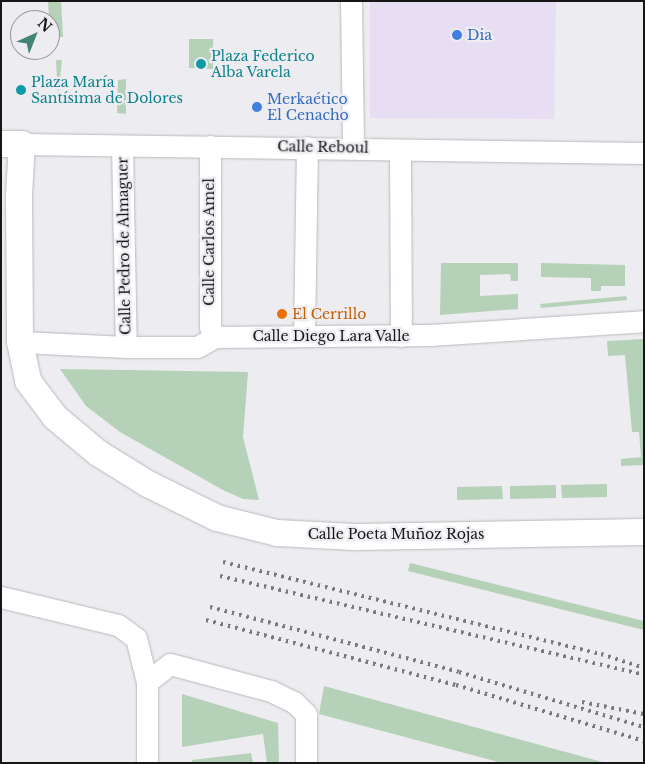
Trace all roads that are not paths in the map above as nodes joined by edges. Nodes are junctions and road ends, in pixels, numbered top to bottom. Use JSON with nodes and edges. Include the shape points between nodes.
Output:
{"nodes":[{"id":1,"x":350,"y":1,"type":"edge"},
{"id":2,"x":12,"y":144,"type":"edge"},
{"id":3,"x":122,"y":146,"type":"junction"},
{"id":4,"x":210,"y":146,"type":"junction"},
{"id":5,"x":307,"y":147,"type":"junction"},
{"id":6,"x":353,"y":148,"type":"junction"},
{"id":7,"x":400,"y":150,"type":"junction"},
{"id":8,"x":644,"y":153,"type":"edge"},
{"id":9,"x":644,"y":321,"type":"edge"},
{"id":10,"x":304,"y":336,"type":"junction"},
{"id":11,"x":401,"y":336,"type":"junction"},
{"id":12,"x":215,"y":337,"type":"junction"},
{"id":13,"x":20,"y":342,"type":"junction"},
{"id":14,"x":126,"y":347,"type":"junction"},
{"id":15,"x":644,"y":532,"type":"edge"},
{"id":16,"x":1,"y":597,"type":"edge"},
{"id":17,"x":147,"y":682,"type":"junction"},
{"id":18,"x":146,"y":763,"type":"edge"},
{"id":19,"x":306,"y":763,"type":"edge"}],
"edges":[{"from":1,"to":6,"type":"street"},
{"from":2,"to":3,"type":"street","name":"Calle Reboul"},
{"from":2,"to":13,"type":"street","name":"Calle Poeta Muñoz Rojas","via":[[19,195]]},
{"from":3,"to":4,"type":"street","name":"Calle Reboul"},
{"from":3,"to":14,"type":"street","name":"Calle Pedro de Almaguer"},
{"from":4,"to":5,"type":"street","name":"Calle Reboul"},
{"from":4,"to":12,"type":"street","name":"Calle Carlos Amel","via":[[210,328]]},
{"from":5,"to":6,"type":"street","name":"Calle Reboul"},
{"from":5,"to":10,"type":"street"},
{"from":6,"to":7,"type":"street","name":"Calle Reboul"},
{"from":7,"to":8,"type":"street","name":"Calle Reboul"},
{"from":7,"to":11,"type":"street"},
{"from":9,"to":11,"type":"street","name":"Calle Diego Lara Valle"},
{"from":10,"to":11,"type":"street","name":"Calle Diego Lara Valle"},
{"from":10,"to":12,"type":"street","name":"Calle Diego Lara Valle"},
{"from":12,"to":14,"type":"street","name":"Calle Diego Lara Valle","via":[[197,346]]},
{"from":13,"to":14,"type":"street","name":"Calle Diego Lara Valle"},
{"from":13,"to":15,"type":"street","name":"Calle Poeta Muñoz Rojas","via":[[28,381],[55,417],[98,453],[148,484],[217,518],[277,533],[355,537]]},
{"from":16,"to":17,"type":"street","via":[[118,625],[136,638]]},
{"from":17,"to":18,"type":"street"},
{"from":17,"to":19,"type":"street","via":[[170,664],[270,692],[294,702],[306,714]]}]}
